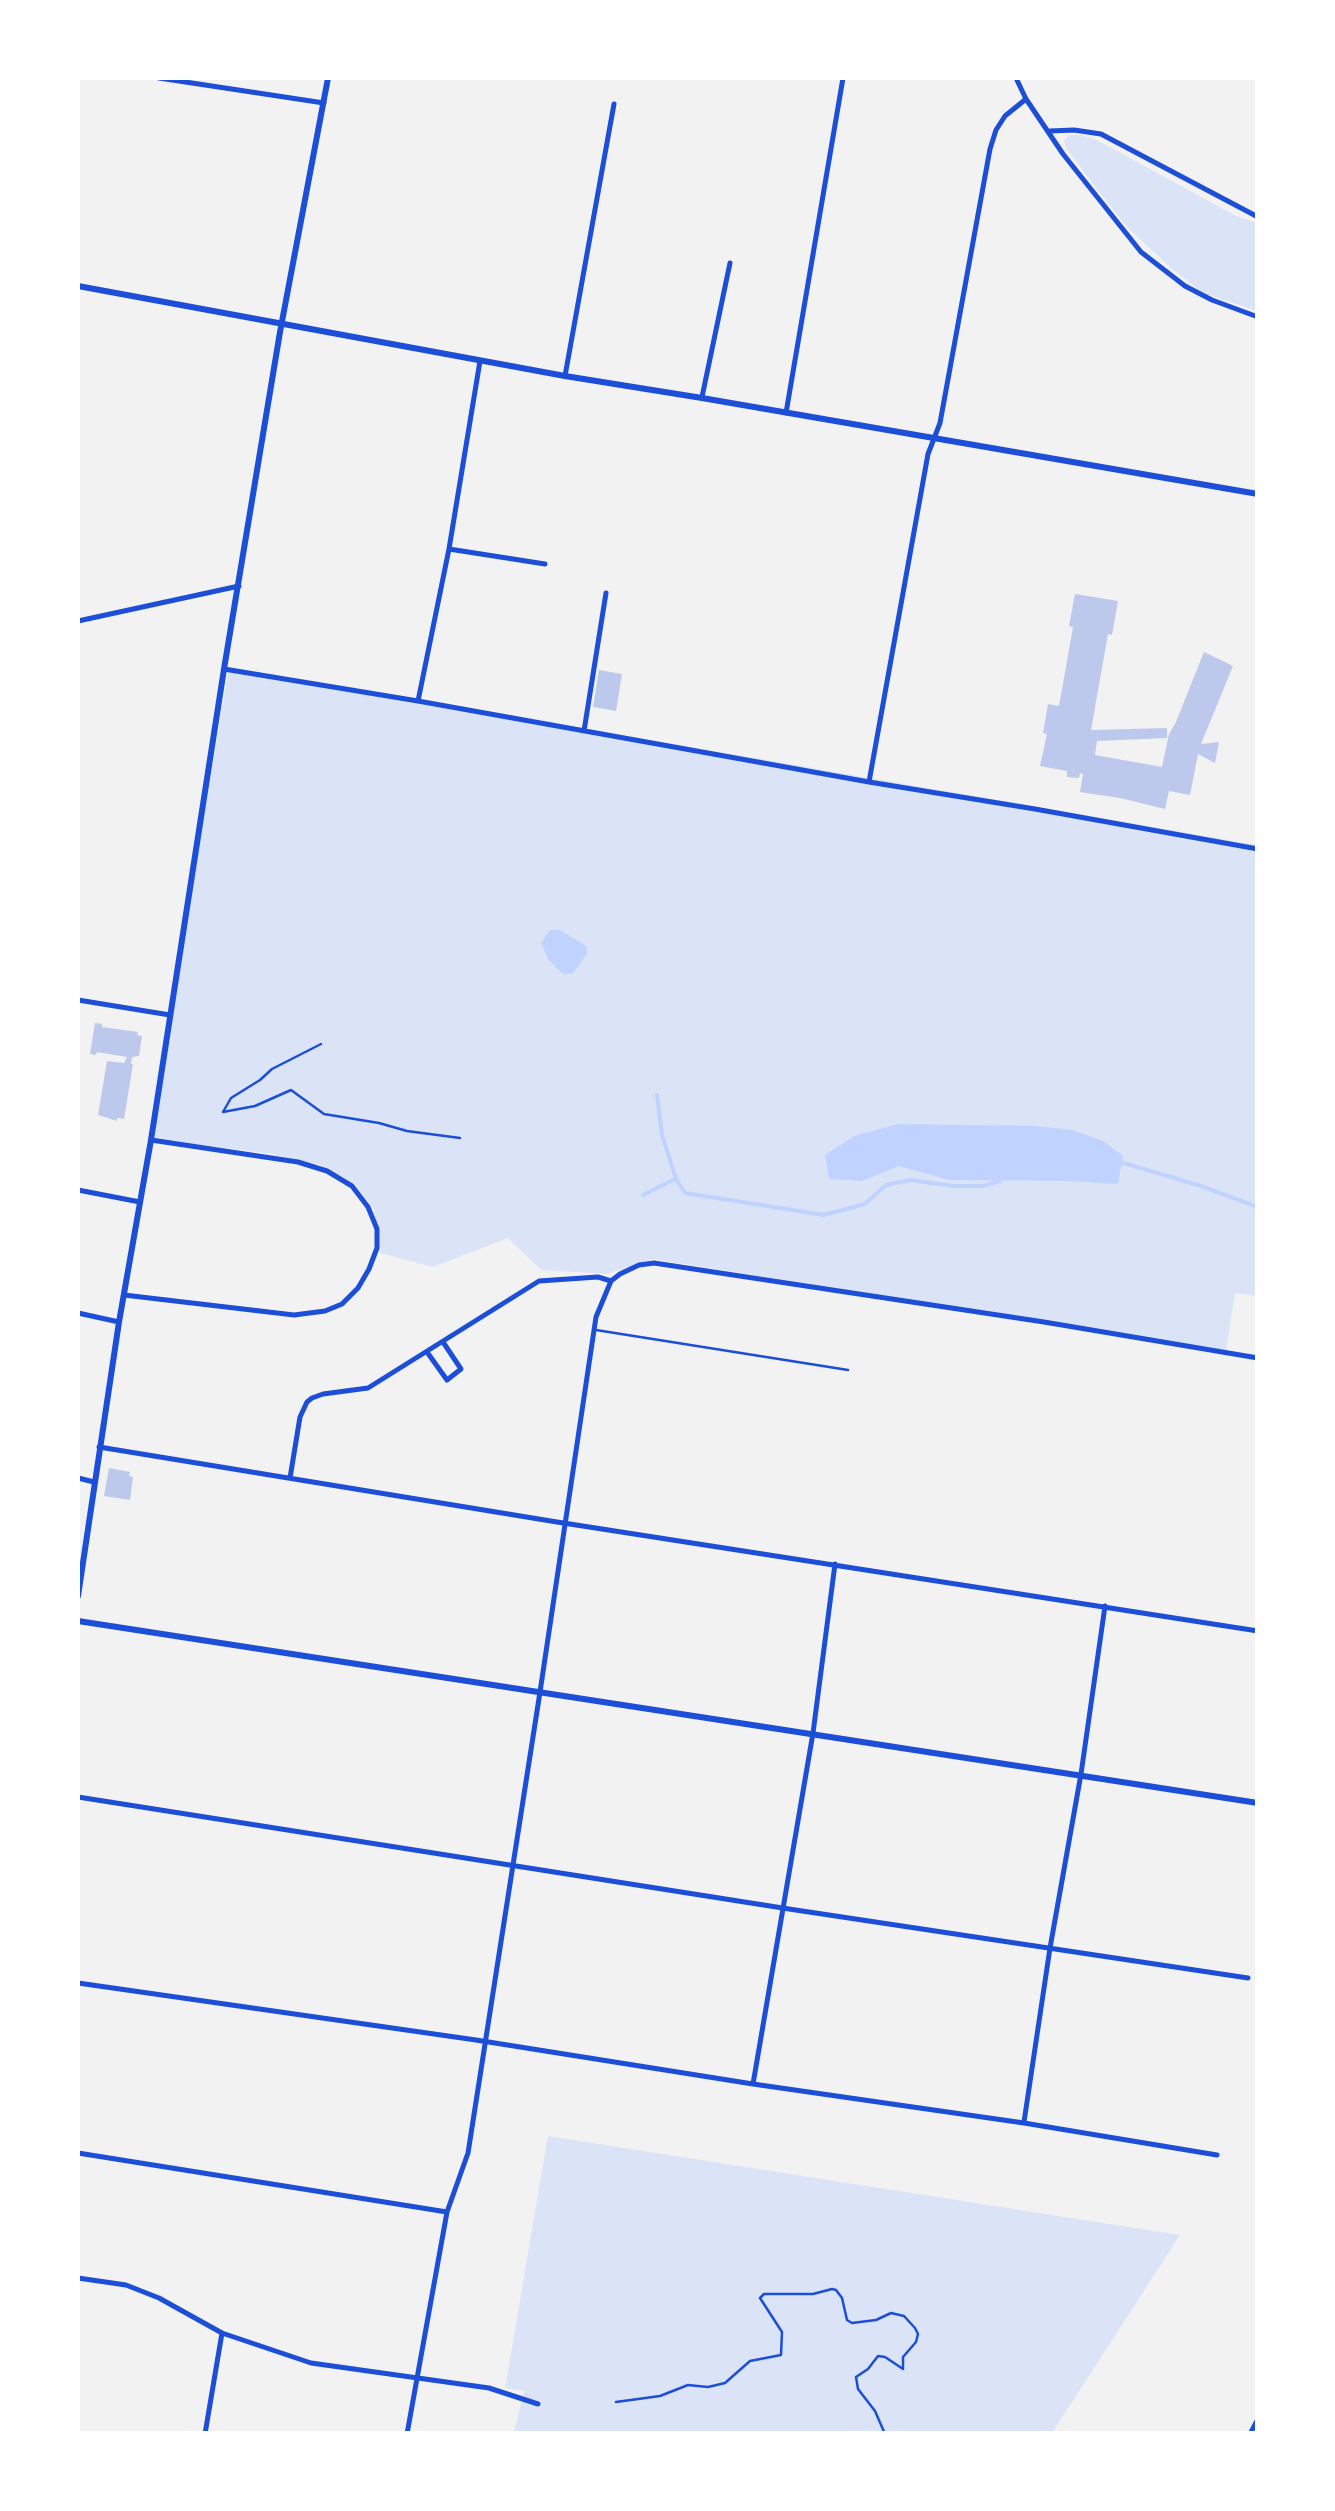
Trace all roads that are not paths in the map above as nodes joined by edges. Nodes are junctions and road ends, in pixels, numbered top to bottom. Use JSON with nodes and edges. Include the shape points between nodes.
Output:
{"nodes":[{"id":1,"x":159,"y":78,"type":"edge"},
{"id":2,"x":328,"y":78,"type":"edge"},
{"id":3,"x":843,"y":78,"type":"edge"},
{"id":4,"x":1016,"y":78,"type":"edge"},
{"id":5,"x":1026,"y":99,"type":"junction"},
{"id":6,"x":324,"y":103,"type":"junction"},
{"id":7,"x":614,"y":104,"type":"dead end"},
{"id":8,"x":1050,"y":131,"type":"junction"},
{"id":9,"x":1258,"y":217,"type":"edge"},
{"id":10,"x":730,"y":263,"type":"dead end"},
{"id":11,"x":78,"y":286,"type":"edge"},
{"id":12,"x":1258,"y":317,"type":"edge"},
{"id":13,"x":282,"y":324,"type":"junction"},
{"id":14,"x":480,"y":360,"type":"junction"},
{"id":15,"x":564,"y":376,"type":"junction"},
{"id":16,"x":702,"y":398,"type":"junction"},
{"id":17,"x":786,"y":413,"type":"junction"},
{"id":18,"x":934,"y":439,"type":"junction"},
{"id":19,"x":1258,"y":494,"type":"edge"},
{"id":20,"x":449,"y":549,"type":"junction"},
{"id":21,"x":545,"y":564,"type":"dead end"},
{"id":22,"x":239,"y":586,"type":"junction"},
{"id":23,"x":606,"y":593,"type":"dead end"},
{"id":24,"x":78,"y":622,"type":"edge"},
{"id":25,"x":224,"y":669,"type":"junction"},
{"id":26,"x":418,"y":701,"type":"junction"},
{"id":27,"x":584,"y":731,"type":"junction"},
{"id":28,"x":869,"y":782,"type":"junction"},
{"id":29,"x":1258,"y":849,"type":"edge"},
{"id":30,"x":78,"y":1000,"type":"edge"},
{"id":31,"x":170,"y":1015,"type":"junction"},
{"id":32,"x":150,"y":1140,"type":"junction"},
{"id":33,"x":78,"y":1190,"type":"edge"},
{"id":34,"x":140,"y":1202,"type":"junction"},
{"id":35,"x":611,"y":1280,"type":"junction"},
{"id":36,"x":124,"y":1295,"type":"junction"},
{"id":37,"x":78,"y":1313,"type":"edge"},
{"id":38,"x":119,"y":1322,"type":"junction"},
{"id":39,"x":594,"y":1330,"type":"junction"},
{"id":40,"x":442,"y":1342,"type":"junction"},
{"id":41,"x":427,"y":1352,"type":"junction"},
{"id":42,"x":1258,"y":1358,"type":"edge"},
{"id":43,"x":848,"y":1370,"type":"dead end"},
{"id":44,"x":99,"y":1447,"type":"junction"},
{"id":45,"x":78,"y":1478,"type":"edge"},
{"id":46,"x":290,"y":1478,"type":"junction"},
{"id":47,"x":94,"y":1482,"type":"junction"},
{"id":48,"x":564,"y":1524,"type":"junction"},
{"id":49,"x":835,"y":1564,"type":"junction"},
{"id":50,"x":78,"y":1596,"type":"edge"},
{"id":51,"x":1104,"y":1606,"type":"junction"},
{"id":52,"x":78,"y":1621,"type":"edge"},
{"id":53,"x":1258,"y":1630,"type":"edge"},
{"id":54,"x":540,"y":1692,"type":"junction"},
{"id":55,"x":812,"y":1733,"type":"junction"},
{"id":56,"x":1081,"y":1774,"type":"junction"},
{"id":57,"x":78,"y":1797,"type":"edge"},
{"id":58,"x":1258,"y":1802,"type":"edge"},
{"id":59,"x":511,"y":1866,"type":"junction"},
{"id":60,"x":783,"y":1908,"type":"junction"},
{"id":61,"x":1050,"y":1948,"type":"junction"},
{"id":62,"x":1248,"y":1978,"type":"dead end"},
{"id":63,"x":78,"y":1983,"type":"edge"},
{"id":64,"x":484,"y":2041,"type":"junction"},
{"id":65,"x":753,"y":2084,"type":"junction"},
{"id":66,"x":1024,"y":2123,"type":"junction"},
{"id":67,"x":78,"y":2153,"type":"edge"},
{"id":68,"x":1217,"y":2155,"type":"dead end"},
{"id":69,"x":448,"y":2212,"type":"junction"},
{"id":70,"x":78,"y":2278,"type":"edge"},
{"id":71,"x":222,"y":2332,"type":"junction"},
{"id":72,"x":418,"y":2377,"type":"junction"},
{"id":73,"x":538,"y":2404,"type":"dead end"},
{"id":74,"x":1258,"y":2419,"type":"edge"},
{"id":75,"x":205,"y":2434,"type":"edge"},
{"id":76,"x":407,"y":2434,"type":"edge"},
{"id":77,"x":1250,"y":2434,"type":"edge"}],
"edges":[{"from":1,"to":6,"type":"street"},
{"from":2,"to":6,"type":"street"},
{"from":3,"to":17,"type":"street"},
{"from":4,"to":5,"type":"street"},
{"from":5,"to":8,"type":"street"},
{"from":5,"to":18,"type":"street","via":[[1005,116],[990,149]]},
{"from":6,"to":13,"type":"street"},
{"from":7,"to":15,"type":"street"},
{"from":8,"to":9,"type":"street","via":[[1101,134]]},
{"from":8,"to":12,"type":"street","via":[[1152,262],[1185,286]]},
{"from":10,"to":16,"type":"street"},
{"from":11,"to":13,"type":"street"},
{"from":13,"to":14,"type":"street"},
{"from":13,"to":22,"type":"street"},
{"from":14,"to":15,"type":"street"},
{"from":14,"to":20,"type":"street"},
{"from":15,"to":16,"type":"street"},
{"from":16,"to":17,"type":"street"},
{"from":17,"to":18,"type":"street"},
{"from":18,"to":19,"type":"street"},
{"from":18,"to":28,"type":"street"},
{"from":20,"to":21,"type":"street"},
{"from":20,"to":26,"type":"street"},
{"from":22,"to":24,"type":"street"},
{"from":22,"to":25,"type":"street"},
{"from":23,"to":27,"type":"street"},
{"from":25,"to":26,"type":"street"},
{"from":25,"to":31,"type":"street"},
{"from":26,"to":27,"type":"street"},
{"from":27,"to":28,"type":"street"},
{"from":28,"to":29,"type":"street"},
{"from":30,"to":31,"type":"street"},
{"from":31,"to":32,"type":"street"},
{"from":32,"to":34,"type":"street"},
{"from":32,"to":36,"type":"street","via":[[327,1171],[352,1186],[368,1207],[377,1248],[358,1288],[325,1311],[294,1316]]},
{"from":33,"to":34,"type":"street"},
{"from":34,"to":36,"type":"street"},
{"from":35,"to":39,"type":"street"},
{"from":35,"to":40,"type":"street","via":[[539,1281]]},
{"from":35,"to":42,"type":"street","via":[[654,1263]]},
{"from":36,"to":38,"type":"street"},
{"from":37,"to":38,"type":"street"},
{"from":38,"to":44,"type":"street"},
{"from":39,"to":43,"type":"lane"},
{"from":39,"to":48,"type":"street"},
{"from":40,"to":41,"type":"street"},
{"from":40,"to":41,"type":"street","via":[[461,1369],[446,1380]]},
{"from":41,"to":46,"type":"street","via":[[368,1388],[307,1402]]},
{"from":44,"to":46,"type":"street"},
{"from":44,"to":47,"type":"street"},
{"from":45,"to":47,"type":"street"},
{"from":46,"to":48,"type":"street"},
{"from":47,"to":50,"type":"street"},
{"from":48,"to":49,"type":"street"},
{"from":48,"to":54,"type":"street"},
{"from":49,"to":51,"type":"street"},
{"from":49,"to":55,"type":"street"},
{"from":51,"to":53,"type":"street"},
{"from":51,"to":56,"type":"street"},
{"from":52,"to":54,"type":"street"},
{"from":54,"to":55,"type":"street"},
{"from":54,"to":59,"type":"street"},
{"from":55,"to":56,"type":"street"},
{"from":55,"to":60,"type":"street"},
{"from":56,"to":58,"type":"street"},
{"from":56,"to":61,"type":"street"},
{"from":57,"to":59,"type":"street"},
{"from":59,"to":60,"type":"street"},
{"from":59,"to":64,"type":"street"},
{"from":60,"to":61,"type":"street"},
{"from":60,"to":65,"type":"street"},
{"from":61,"to":62,"type":"street"},
{"from":61,"to":66,"type":"street"},
{"from":63,"to":64,"type":"street"},
{"from":64,"to":65,"type":"street"},
{"from":64,"to":69,"type":"street","via":[[468,2153]]},
{"from":65,"to":66,"type":"street"},
{"from":66,"to":68,"type":"street"},
{"from":67,"to":69,"type":"street"},
{"from":69,"to":72,"type":"street"},
{"from":70,"to":71,"type":"street","via":[[126,2285]]},
{"from":71,"to":72,"type":"street","via":[[311,2364]]},
{"from":71,"to":75,"type":"street"},
{"from":72,"to":73,"type":"street"},
{"from":72,"to":76,"type":"street"},
{"from":74,"to":77,"type":"street"}]}
